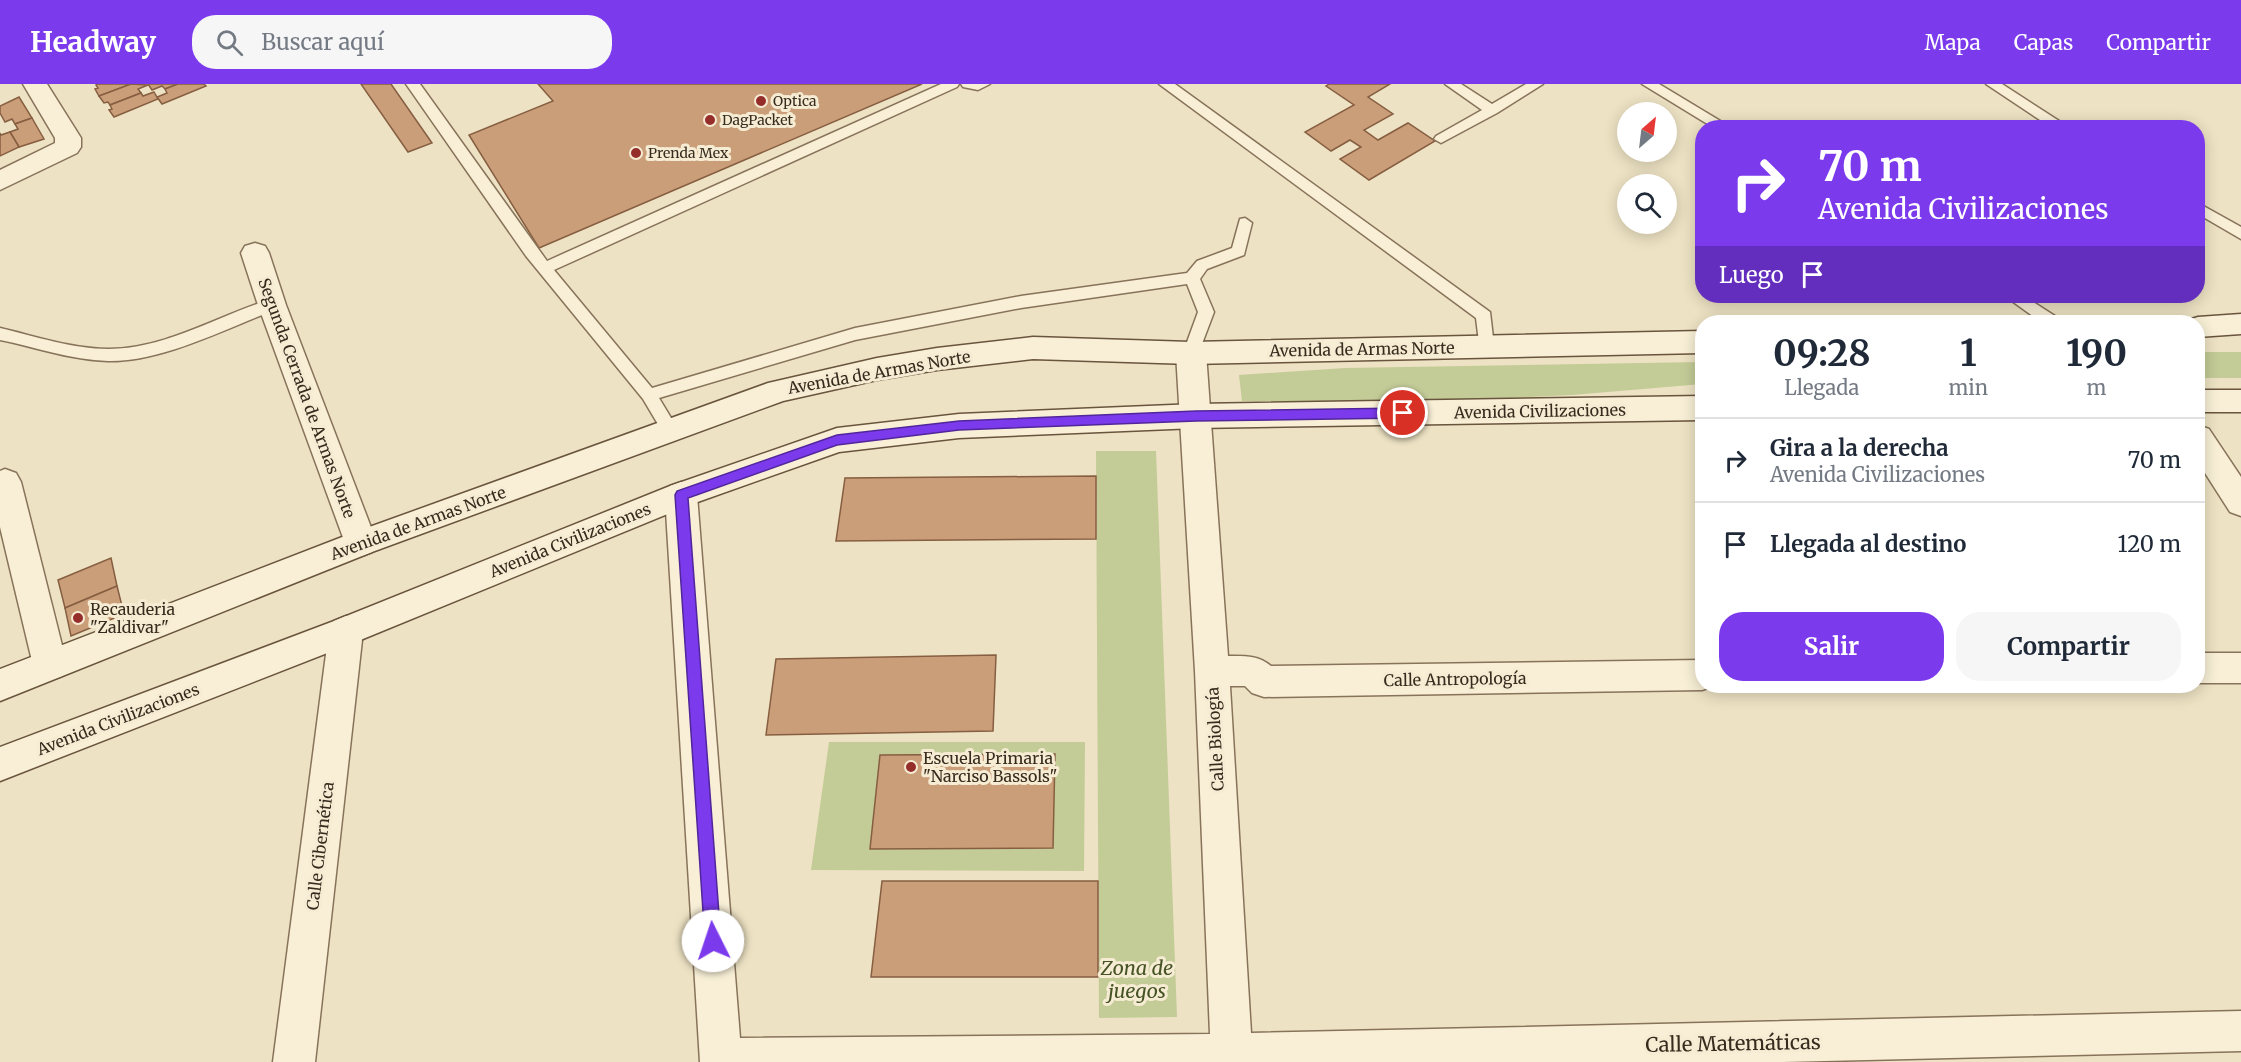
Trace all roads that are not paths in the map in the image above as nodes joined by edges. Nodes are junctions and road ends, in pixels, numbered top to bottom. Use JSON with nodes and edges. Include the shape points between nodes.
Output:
{"nodes":[{"id":1,"x":35,"y":84,"type":"edge"},
{"id":2,"x":413,"y":84,"type":"edge"},
{"id":3,"x":952,"y":84,"type":"edge"},
{"id":4,"x":968,"y":84,"type":"edge"},
{"id":5,"x":983,"y":84,"type":"edge"},
{"id":6,"x":1166,"y":84,"type":"edge"},
{"id":7,"x":1452,"y":84,"type":"edge"},
{"id":8,"x":1536,"y":84,"type":"edge"},
{"id":9,"x":1649,"y":84,"type":"edge"},
{"id":10,"x":1994,"y":84,"type":"edge"},
{"id":11,"x":1492,"y":110,"type":"junction"},
{"id":12,"x":1711,"y":120,"type":"edge"},
{"id":13,"x":2050,"y":120,"type":"edge"},
{"id":14,"x":1441,"y":139,"type":"dead end"},
{"id":15,"x":0,"y":181,"type":"edge"},
{"id":16,"x":2205,"y":212,"type":"edge"},
{"id":17,"x":1245,"y":223,"type":"dead end"},
{"id":18,"x":2241,"y":234,"type":"edge"},
{"id":19,"x":255,"y":253,"type":"dead end"},
{"id":20,"x":545,"y":268,"type":"junction"},
{"id":21,"x":1192,"y":278,"type":"junction"},
{"id":22,"x":2024,"y":303,"type":"edge"},
{"id":23,"x":272,"y":305,"type":"junction"},
{"id":24,"x":2042,"y":315,"type":"edge"},
{"id":25,"x":2241,"y":324,"type":"edge"},
{"id":26,"x":2205,"y":327,"type":"edge"},
{"id":27,"x":0,"y":334,"type":"edge"},
{"id":28,"x":1695,"y":342,"type":"edge"},
{"id":29,"x":1486,"y":346,"type":"junction"},
{"id":30,"x":1191,"y":353,"type":"junction"},
{"id":31,"x":649,"y":396,"type":"junction"},
{"id":32,"x":2205,"y":401,"type":"edge"},
{"id":33,"x":2241,"y":401,"type":"edge"},
{"id":34,"x":1695,"y":408,"type":"edge"},
{"id":35,"x":1196,"y":416,"type":"junction"},
{"id":36,"x":671,"y":431,"type":"junction"},
{"id":37,"x":2205,"y":448,"type":"edge"},
{"id":38,"x":5,"y":482,"type":"dead end"},
{"id":39,"x":681,"y":495,"type":"junction"},
{"id":40,"x":2241,"y":503,"type":"edge"},
{"id":41,"x":361,"y":543,"type":"junction"},
{"id":42,"x":346,"y":630,"type":"junction"},
{"id":43,"x":50,"y":665,"type":"junction"},
{"id":44,"x":2205,"y":668,"type":"edge"},
{"id":45,"x":2241,"y":668,"type":"edge"},
{"id":46,"x":1212,"y":671,"type":"junction"},
{"id":47,"x":1695,"y":675,"type":"edge"},
{"id":48,"x":0,"y":685,"type":"edge"},
{"id":49,"x":0,"y":764,"type":"edge"},
{"id":50,"x":2241,"y":1031,"type":"edge"},
{"id":51,"x":1232,"y":1058,"type":"edge"},
{"id":52,"x":721,"y":1060,"type":"edge"},
{"id":53,"x":294,"y":1062,"type":"edge"}],
"edges":[{"from":1,"to":15,"type":"street","via":[[68,138],[68,147]]},
{"from":2,"to":20,"type":"lane"},
{"from":3,"to":20,"type":"lane"},
{"from":4,"to":5,"type":"lane"},
{"from":6,"to":29,"type":"lane","via":[[1484,316]]},
{"from":7,"to":11,"type":"lane"},
{"from":8,"to":11,"type":"lane"},
{"from":9,"to":12,"type":"lane"},
{"from":10,"to":13,"type":"lane"},
{"from":11,"to":14,"type":"lane"},
{"from":16,"to":18,"type":"lane"},
{"from":17,"to":21,"type":"lane","via":[[1239,251],[1202,265]]},
{"from":19,"to":23,"type":"street","name":"Segunda Cerrada de Armas Norte"},
{"from":20,"to":31,"type":"lane"},
{"from":21,"to":30,"type":"lane","via":[[1206,312]]},
{"from":21,"to":31,"type":"lane","via":[[1021,302],[855,334]]},
{"from":22,"to":24,"type":"lane"},
{"from":23,"to":27,"type":"lane","via":[[139,351],[111,355]]},
{"from":23,"to":41,"type":"street","name":"Segunda Cerrada de Armas Norte"},
{"from":25,"to":26,"type":"street"},
{"from":28,"to":29,"type":"street","name":"Avenida de Armas Norte"},
{"from":29,"to":30,"type":"street","name":"Avenida de Armas Norte"},
{"from":30,"to":35,"type":"street","name":"Calle Biología"},
{"from":30,"to":36,"type":"street","name":"Avenida de Armas Norte","via":[[1033,348],[937,359],[779,391]]},
{"from":31,"to":36,"type":"lane"},
{"from":32,"to":33,"type":"street"},
{"from":34,"to":35,"type":"street","name":"Avenida Civilizaciones"},
{"from":35,"to":39,"type":"street","name":"Avenida Civilizaciones","via":[[959,426],[837,440]]},
{"from":35,"to":46,"type":"street","name":"Calle Biología"},
{"from":36,"to":41,"type":"street","name":"Avenida de Armas Norte"},
{"from":37,"to":40,"type":"street"},
{"from":38,"to":43,"type":"street"},
{"from":39,"to":42,"type":"street","name":"Avenida Civilizaciones"},
{"from":39,"to":52,"type":"street"},
{"from":41,"to":43,"type":"street","name":"Avenida de Armas Norte"},
{"from":42,"to":49,"type":"street","name":"Avenida Civilizaciones"},
{"from":42,"to":53,"type":"street","name":"Calle Cibernética"},
{"from":43,"to":48,"type":"street","name":"Avenida de Armas Norte"},
{"from":44,"to":45,"type":"street"},
{"from":46,"to":47,"type":"street","name":"Calle Antropología","via":[[1252,671],[1264,682]]},
{"from":46,"to":51,"type":"street","name":"Calle Biología"},
{"from":50,"to":51,"type":"street","name":"Calle Matemáticas"},
{"from":51,"to":52,"type":"street","name":"Calle Matemáticas"}]}
